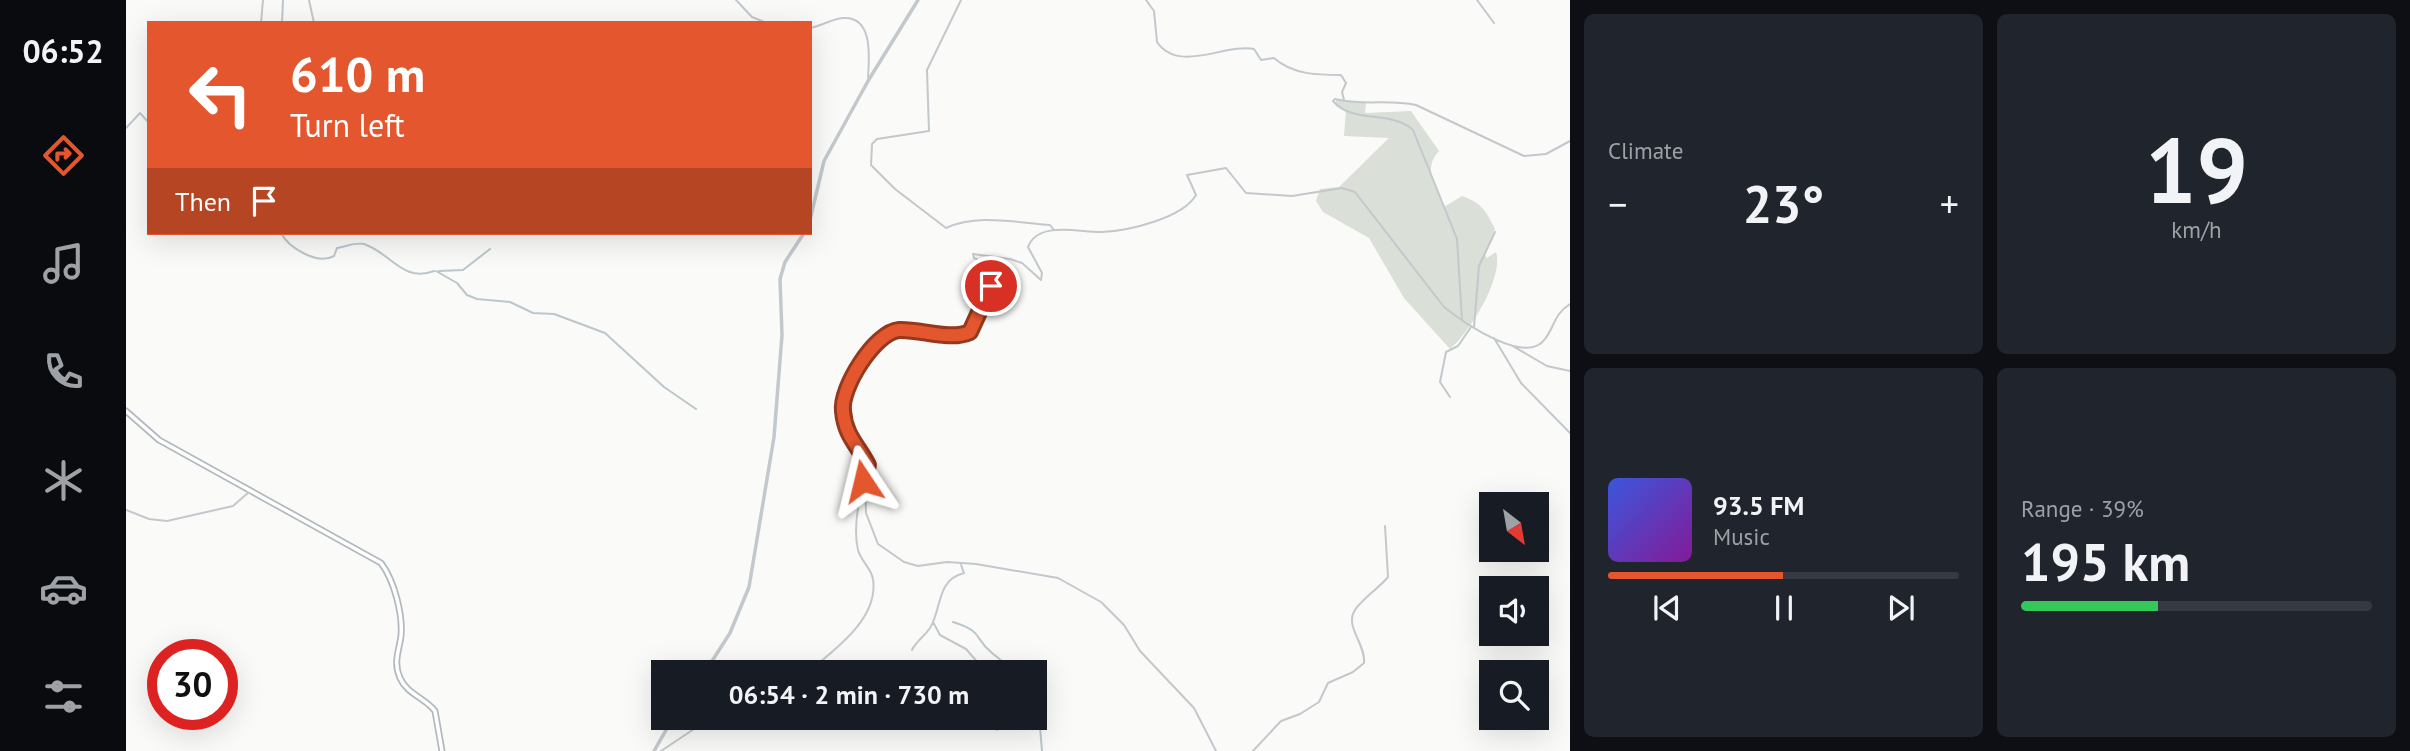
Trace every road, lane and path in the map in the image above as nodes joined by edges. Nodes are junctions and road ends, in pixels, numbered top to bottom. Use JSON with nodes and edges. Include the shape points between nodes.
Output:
{"nodes":[{"id":1,"x":263,"y":0,"type":"edge"},
{"id":2,"x":309,"y":0,"type":"edge"},
{"id":3,"x":736,"y":0,"type":"edge"},
{"id":4,"x":918,"y":0,"type":"edge"},
{"id":5,"x":961,"y":0,"type":"edge"},
{"id":6,"x":1146,"y":0,"type":"edge"},
{"id":7,"x":1477,"y":0,"type":"edge"},
{"id":8,"x":261,"y":21,"type":"edge"},
{"id":9,"x":314,"y":21,"type":"edge"},
{"id":10,"x":761,"y":21,"type":"edge"},
{"id":11,"x":1494,"y":23,"type":"dead end"},
{"id":12,"x":812,"y":28,"type":"edge"},
{"id":13,"x":868,"y":81,"type":"junction"},
{"id":14,"x":1344,"y":101,"type":"junction"},
{"id":15,"x":147,"y":121,"type":"edge"},
{"id":16,"x":126,"y":128,"type":"edge"},
{"id":17,"x":1570,"y":141,"type":"edge"},
{"id":18,"x":812,"y":212,"type":"edge"},
{"id":19,"x":1054,"y":231,"type":"junction"},
{"id":20,"x":1495,"y":232,"type":"dead end"},
{"id":21,"x":803,"y":235,"type":"edge"},
{"id":22,"x":1570,"y":304,"type":"edge"},
{"id":23,"x":1463,"y":322,"type":"junction"},
{"id":24,"x":1473,"y":327,"type":"junction"},
{"id":25,"x":1493,"y":337,"type":"junction"},
{"id":26,"x":1510,"y":344,"type":"junction"},
{"id":27,"x":1570,"y":371,"type":"edge"},
{"id":28,"x":1450,"y":397,"type":"dead end"},
{"id":29,"x":126,"y":411,"type":"edge"},
{"id":30,"x":1570,"y":433,"type":"edge"},
{"id":31,"x":866,"y":472,"type":"junction"},
{"id":32,"x":250,"y":491,"type":"junction"},
{"id":33,"x":126,"y":510,"type":"edge"},
{"id":34,"x":1385,"y":526,"type":"dead end"},
{"id":35,"x":961,"y":563,"type":"junction"},
{"id":36,"x":933,"y":622,"type":"junction"},
{"id":37,"x":912,"y":650,"type":"dead end"},
{"id":38,"x":713,"y":660,"type":"edge"},
{"id":39,"x":823,"y":660,"type":"edge"},
{"id":40,"x":976,"y":660,"type":"edge"},
{"id":41,"x":666,"y":730,"type":"edge"},
{"id":42,"x":692,"y":730,"type":"edge"},
{"id":43,"x":442,"y":751,"type":"edge"},
{"id":44,"x":654,"y":751,"type":"edge"},
{"id":45,"x":661,"y":751,"type":"edge"},
{"id":46,"x":1216,"y":751,"type":"edge"},
{"id":47,"x":1253,"y":751,"type":"edge"}],
"edges":[{"from":1,"to":8,"type":"street"},
{"from":2,"to":9,"type":"street"},
{"from":3,"to":10,"type":"street"},
{"from":4,"to":13,"type":"street"},
{"from":5,"to":19,"type":"street","via":[[927,70],[929,131],[877,139],[872,144],[871,165],[946,228],[970,220],[990,220],[1050,225]]},
{"from":6,"to":14,"type":"street","via":[[1154,11],[1157,42],[1169,52],[1196,56],[1254,49],[1261,60],[1271,57],[1288,69],[1341,75],[1346,83]]},
{"from":7,"to":11,"type":"street"},
{"from":12,"to":13,"type":"street","via":[[843,18],[857,23],[870,45]]},
{"from":13,"to":18,"type":"street","via":[[824,161]]},
{"from":14,"to":17,"type":"street","via":[[1416,105],[1524,156],[1546,154]]},
{"from":14,"to":23,"type":"street","via":[[1333,102],[1361,115],[1405,122],[1413,130],[1457,239]]},
{"from":15,"to":16,"type":"street","via":[[140,113]]},
{"from":19,"to":23,"type":"street","via":[[1102,232],[1172,215],[1196,195],[1187,175],[1223,168],[1241,190],[1256,195],[1349,189],[1363,199],[1434,298]]},
{"from":19,"to":31,"type":"street","via":[[1029,243],[1041,280],[1022,263],[973,254],[992,272],[991,286],[970,332],[899,330],[875,344],[842,402],[851,443],[868,465]]},
{"from":20,"to":24,"type":"street","via":[[1479,266]]},
{"from":21,"to":38,"type":"street","via":[[780,279],[782,335],[774,437],[749,587]]},
{"from":22,"to":26,"type":"street","via":[[1558,312],[1538,347],[1522,350]]},
{"from":23,"to":24,"type":"street"},
{"from":24,"to":25,"type":"street"},
{"from":24,"to":28,"type":"street","via":[[1458,346],[1446,352],[1440,382]]},
{"from":25,"to":26,"type":"street"},
{"from":25,"to":30,"type":"street","via":[[1521,383]]},
{"from":26,"to":27,"type":"street","via":[[1547,366]]},
{"from":29,"to":32,"type":"main road","via":[[152,435]]},
{"from":31,"to":35,"type":"street","via":[[866,513],[879,546],[911,565]]},
{"from":31,"to":39,"type":"street","via":[[858,550],[872,575],[871,604]]},
{"from":32,"to":33,"type":"street","via":[[233,506],[167,521]]},
{"from":32,"to":43,"type":"main road","via":[[385,568],[401,630],[398,672],[407,689],[435,711]]},
{"from":34,"to":47,"type":"street","via":[[1388,577],[1351,618],[1365,650],[1364,663],[1328,683],[1319,702],[1281,721]]},
{"from":35,"to":36,"type":"street","via":[[964,573],[941,592]]},
{"from":35,"to":46,"type":"street","via":[[1058,578],[1087,592],[1115,615],[1140,651],[1194,708]]},
{"from":36,"to":37,"type":"street"},
{"from":36,"to":40,"type":"street","via":[[940,635]]},
{"from":41,"to":44,"type":"street"},
{"from":42,"to":45,"type":"street"}]}
